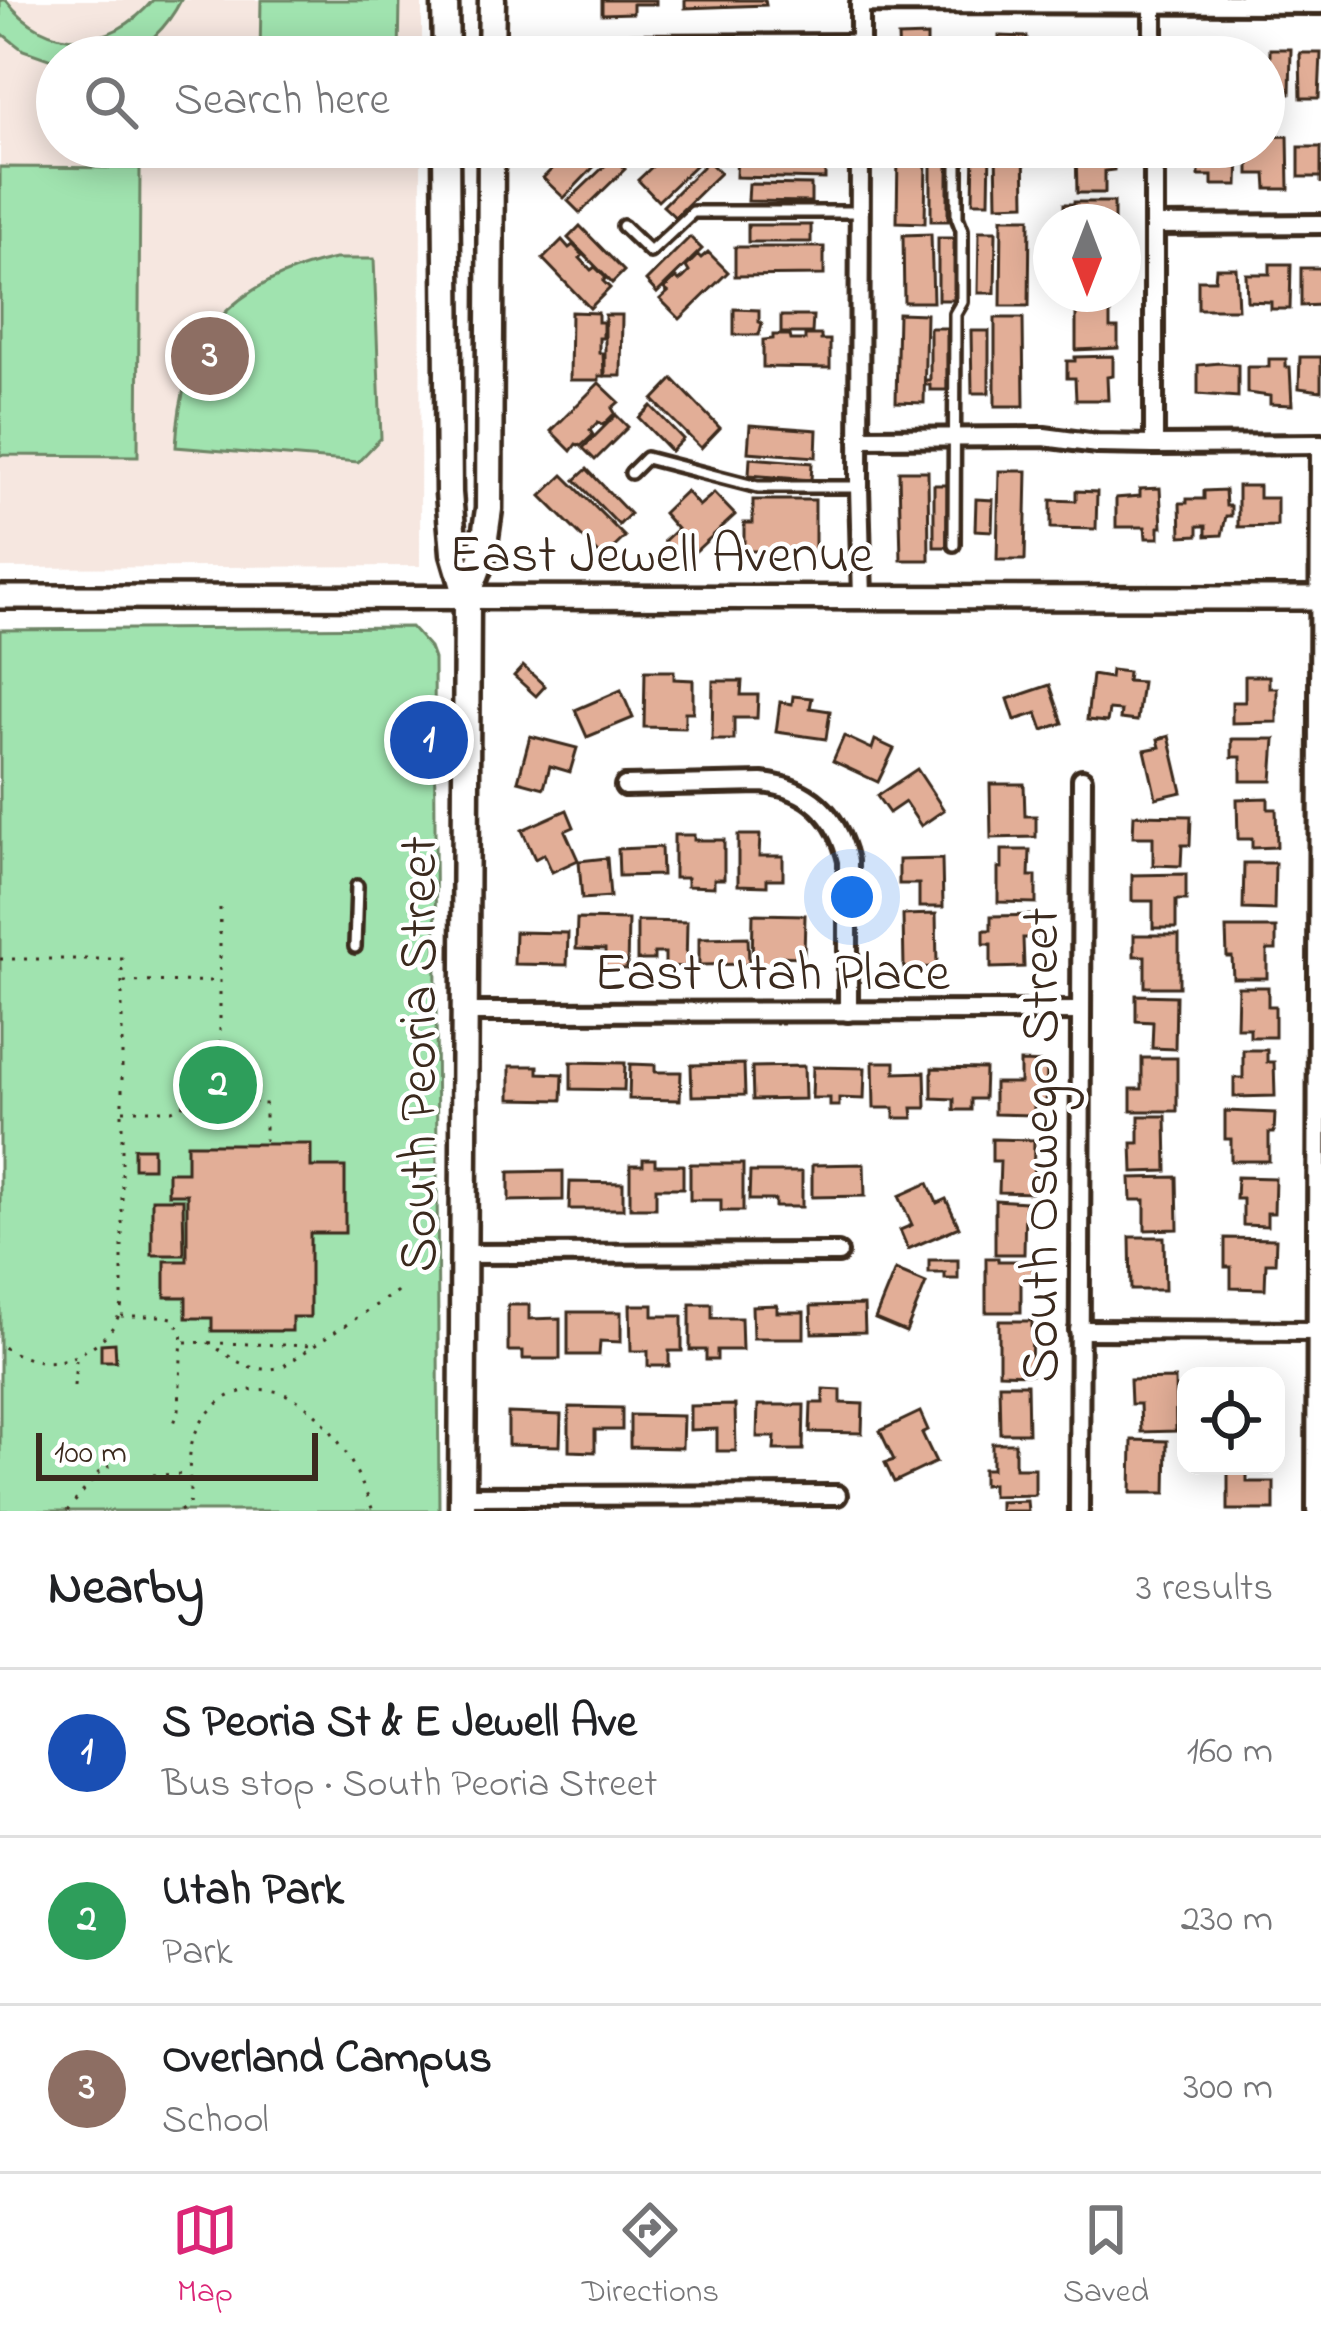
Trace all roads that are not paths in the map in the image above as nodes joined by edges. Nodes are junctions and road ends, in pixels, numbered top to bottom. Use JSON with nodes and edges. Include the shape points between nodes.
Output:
{"nodes":[{"id":1,"x":446,"y":0,"type":"edge"},
{"id":2,"x":492,"y":0,"type":"edge"},
{"id":3,"x":860,"y":2,"type":"edge"},
{"id":4,"x":1153,"y":2,"type":"edge"},
{"id":5,"x":1321,"y":4,"type":"edge"},
{"id":6,"x":446,"y":36,"type":"edge"},
{"id":7,"x":491,"y":36,"type":"edge"},
{"id":8,"x":860,"y":36,"type":"edge"},
{"id":9,"x":1154,"y":36,"type":"edge"},
{"id":10,"x":446,"y":168,"type":"edge"},
{"id":11,"x":491,"y":168,"type":"edge"},
{"id":12,"x":860,"y":168,"type":"edge"},
{"id":13,"x":957,"y":168,"type":"edge"},
{"id":14,"x":1154,"y":168,"type":"edge"},
{"id":15,"x":860,"y":212,"type":"junction"},
{"id":16,"x":1154,"y":224,"type":"junction"},
{"id":17,"x":1321,"y":224,"type":"edge"},
{"id":18,"x":623,"y":226,"type":"dead end"},
{"id":19,"x":956,"y":437,"type":"junction"},
{"id":20,"x":859,"y":438,"type":"junction"},
{"id":21,"x":1320,"y":444,"type":"edge"},
{"id":22,"x":1154,"y":445,"type":"junction"},
{"id":23,"x":631,"y":472,"type":"dead end"},
{"id":24,"x":859,"y":487,"type":"junction"},
{"id":25,"x":953,"y":545,"type":"dead end"},
{"id":26,"x":0,"y":597,"type":"edge"},
{"id":27,"x":467,"y":597,"type":"junction"},
{"id":28,"x":862,"y":598,"type":"junction"},
{"id":29,"x":1321,"y":598,"type":"edge"},
{"id":30,"x":1082,"y":779,"type":"dead end"},
{"id":31,"x":1320,"y":783,"type":"edge"},
{"id":32,"x":625,"y":786,"type":"dead end"},
{"id":33,"x":357,"y":886,"type":"dead end"},
{"id":34,"x":356,"y":947,"type":"dead end"},
{"id":35,"x":464,"y":1012,"type":"junction"},
{"id":36,"x":848,"y":1012,"type":"junction"},
{"id":37,"x":1081,"y":1012,"type":"junction"},
{"id":38,"x":838,"y":1253,"type":"dead end"},
{"id":39,"x":463,"y":1254,"type":"junction"},
{"id":40,"x":1079,"y":1330,"type":"junction"},
{"id":41,"x":1319,"y":1331,"type":"edge"},
{"id":42,"x":837,"y":1495,"type":"dead end"},
{"id":43,"x":462,"y":1503,"type":"edge"},
{"id":44,"x":1078,"y":1511,"type":"edge"},
{"id":45,"x":1316,"y":1511,"type":"edge"}],
"edges":[{"from":1,"to":6,"type":"main road"},
{"from":2,"to":7,"type":"main road"},
{"from":3,"to":4,"type":"street"},
{"from":3,"to":8,"type":"street"},
{"from":4,"to":5,"type":"street"},
{"from":4,"to":9,"type":"street"},
{"from":10,"to":27,"type":"main road","name":"South Peoria Street","via":[[450,508]]},
{"from":11,"to":27,"type":"main road","name":"South Peoria Street","via":[[489,509]]},
{"from":12,"to":15,"type":"street"},
{"from":13,"to":19,"type":"lane"},
{"from":14,"to":16,"type":"street"},
{"from":15,"to":18,"type":"lane","via":[[693,212],[650,252]]},
{"from":15,"to":20,"type":"street"},
{"from":16,"to":17,"type":"street"},
{"from":16,"to":22,"type":"street"},
{"from":19,"to":20,"type":"street"},
{"from":19,"to":22,"type":"street"},
{"from":19,"to":25,"type":"lane"},
{"from":20,"to":24,"type":"street"},
{"from":21,"to":22,"type":"street"},
{"from":21,"to":29,"type":"street"},
{"from":23,"to":24,"type":"lane","via":[[646,458],[758,487]]},
{"from":24,"to":28,"type":"street"},
{"from":26,"to":27,"type":"street","name":"East Jewell Avenue"},
{"from":27,"to":28,"type":"street","name":"East Jewell Avenue"},
{"from":27,"to":35,"type":"main road","name":"South Peoria Street"},
{"from":28,"to":29,"type":"street","name":"East Jewell Avenue"},
{"from":29,"to":31,"type":"street"},
{"from":30,"to":37,"type":"street","name":"South Oswego Street"},
{"from":31,"to":41,"type":"street"},
{"from":32,"to":36,"type":"street","via":[[762,783],[817,803],[848,861]]},
{"from":33,"to":34,"type":"lane"},
{"from":35,"to":36,"type":"street","name":"East Utah Place"},
{"from":35,"to":39,"type":"main road","name":"South Peoria Street"},
{"from":36,"to":37,"type":"street","name":"East Utah Place"},
{"from":37,"to":40,"type":"street","name":"South Oswego Street"},
{"from":38,"to":39,"type":"street"},
{"from":39,"to":43,"type":"main road","name":"South Peoria Street"},
{"from":40,"to":41,"type":"street"},
{"from":40,"to":44,"type":"street","name":"South Oswego Street"},
{"from":41,"to":45,"type":"street"},
{"from":42,"to":43,"type":"street"}]}
